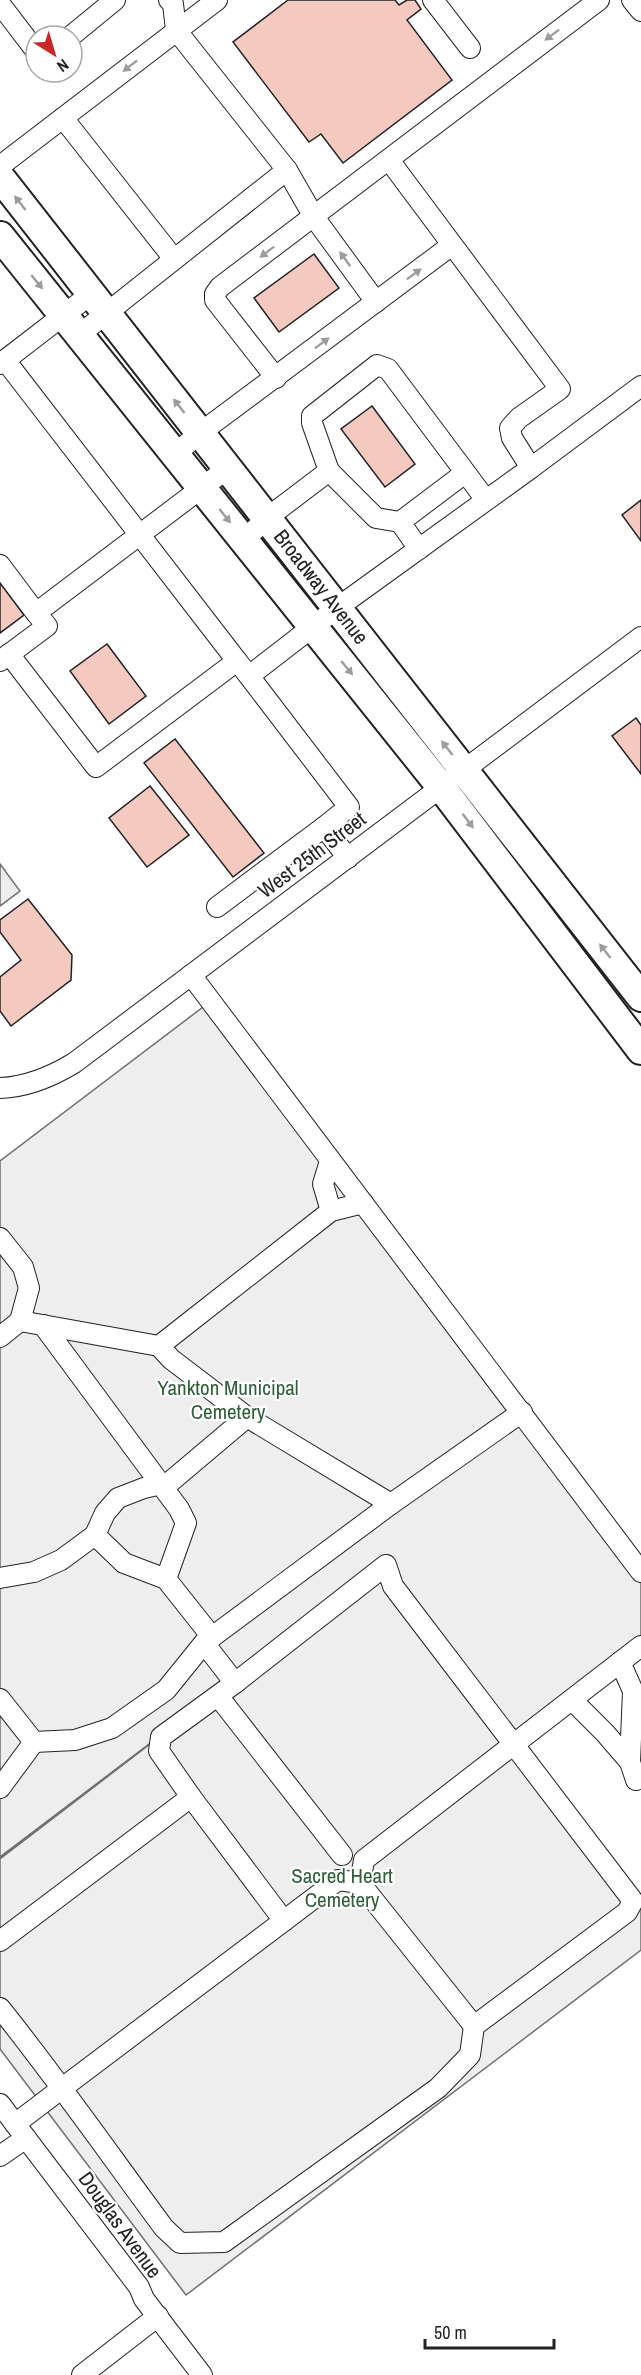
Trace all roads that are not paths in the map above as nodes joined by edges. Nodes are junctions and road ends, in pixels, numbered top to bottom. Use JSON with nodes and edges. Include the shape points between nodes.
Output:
{"nodes":[{"id":1,"x":116,"y":0,"type":"edge"},
{"id":2,"x":170,"y":0,"type":"edge"},
{"id":3,"x":217,"y":0,"type":"edge"},
{"id":4,"x":433,"y":0,"type":"edge"},
{"id":5,"x":599,"y":0,"type":"edge"},
{"id":6,"x":632,"y":0,"type":"edge"},
{"id":7,"x":0,"y":4,"type":"edge"},
{"id":8,"x":95,"y":6,"type":"edge"},
{"id":9,"x":641,"y":11,"type":"edge"},
{"id":10,"x":81,"y":24,"type":"edge"},
{"id":11,"x":176,"y":30,"type":"junction"},
{"id":12,"x":24,"y":35,"type":"edge"},
{"id":13,"x":470,"y":48,"type":"dead end"},
{"id":14,"x":63,"y":118,"type":"junction"},
{"id":15,"x":389,"y":160,"type":"junction"},
{"id":16,"x":0,"y":166,"type":"edge"},
{"id":17,"x":287,"y":170,"type":"junction"},
{"id":18,"x":0,"y":177,"type":"edge"},
{"id":19,"x":314,"y":217,"type":"junction"},
{"id":20,"x":0,"y":236,"type":"edge"},
{"id":21,"x":452,"y":245,"type":"junction"},
{"id":22,"x":174,"y":259,"type":"junction"},
{"id":23,"x":376,"y":302,"type":"junction"},
{"id":24,"x":99,"y":304,"type":"junction"},
{"id":25,"x":71,"y":325,"type":"junction"},
{"id":26,"x":3,"y":362,"type":"edge"},
{"id":27,"x":276,"y":378,"type":"junction"},
{"id":28,"x":641,"y":386,"type":"edge"},
{"id":29,"x":200,"y":433,"type":"junction"},
{"id":30,"x":175,"y":454,"type":"junction"},
{"id":31,"x":228,"y":468,"type":"junction"},
{"id":32,"x":531,"y":468,"type":"junction"},
{"id":33,"x":329,"y":471,"type":"junction"},
{"id":34,"x":465,"y":473,"type":"junction"},
{"id":35,"x":202,"y":487,"type":"junction"},
{"id":36,"x":486,"y":501,"type":"junction"},
{"id":37,"x":267,"y":518,"type":"junction"},
{"id":38,"x":400,"y":522,"type":"junction"},
{"id":39,"x":139,"y":535,"type":"junction"},
{"id":40,"x":244,"y":540,"type":"junction"},
{"id":41,"x":419,"y":549,"type":"junction"},
{"id":42,"x":0,"y":565,"type":"edge"},
{"id":43,"x":337,"y":608,"type":"junction"},
{"id":44,"x":36,"y":613,"type":"junction"},
{"id":45,"x":313,"y":627,"type":"junction"},
{"id":46,"x":641,"y":638,"type":"edge"},
{"id":47,"x":5,"y":658,"type":"edge"},
{"id":48,"x":243,"y":669,"type":"junction"},
{"id":49,"x":465,"y":771,"type":"junction"},
{"id":50,"x":442,"y":788,"type":"junction"},
{"id":51,"x":324,"y":827,"type":"junction"},
{"id":52,"x":348,"y":858,"type":"junction"},
{"id":53,"x":217,"y":907,"type":"dead end"},
{"id":54,"x":191,"y":975,"type":"junction"},
{"id":55,"x":641,"y":997,"type":"edge"},
{"id":56,"x":641,"y":1050,"type":"edge"},
{"id":57,"x":0,"y":1088,"type":"edge"},
{"id":58,"x":330,"y":1161,"type":"junction"},
{"id":59,"x":363,"y":1203,"type":"junction"},
{"id":60,"x":331,"y":1211,"type":"junction"},
{"id":61,"x":0,"y":1238,"type":"edge"},
{"id":62,"x":20,"y":1321,"type":"junction"},
{"id":63,"x":43,"y":1325,"type":"junction"},
{"id":64,"x":0,"y":1337,"type":"edge"},
{"id":65,"x":159,"y":1346,"type":"junction"},
{"id":66,"x":522,"y":1412,"type":"junction"},
{"id":67,"x":247,"y":1417,"type":"junction"},
{"id":68,"x":160,"y":1484,"type":"junction"},
{"id":69,"x":391,"y":1504,"type":"junction"},
{"id":70,"x":95,"y":1535,"type":"junction"},
{"id":71,"x":641,"y":1572,"type":"edge"},
{"id":72,"x":0,"y":1578,"type":"edge"},
{"id":73,"x":166,"y":1579,"type":"junction"},
{"id":74,"x":208,"y":1640,"type":"junction"},
{"id":75,"x":641,"y":1646,"type":"edge"},
{"id":76,"x":620,"y":1662,"type":"junction"},
{"id":77,"x":235,"y":1683,"type":"junction"},
{"id":78,"x":218,"y":1696,"type":"junction"},
{"id":79,"x":0,"y":1699,"type":"edge"},
{"id":80,"x":572,"y":1701,"type":"junction"},
{"id":81,"x":34,"y":1742,"type":"junction"},
{"id":82,"x":514,"y":1746,"type":"junction"},
{"id":83,"x":637,"y":1778,"type":"edge"},
{"id":84,"x":0,"y":1788,"type":"edge"},
{"id":85,"x":191,"y":1797,"type":"junction"},
{"id":86,"x":342,"y":1855,"type":"junction"},
{"id":87,"x":364,"y":1860,"type":"junction"},
{"id":88,"x":338,"y":1880,"type":"junction"},
{"id":89,"x":360,"y":1883,"type":"junction"},
{"id":90,"x":284,"y":1921,"type":"junction"},
{"id":91,"x":0,"y":1941,"type":"edge"},
{"id":92,"x":0,"y":2008,"type":"edge"},
{"id":93,"x":474,"y":2026,"type":"junction"},
{"id":94,"x":61,"y":2089,"type":"junction"},
{"id":95,"x":0,"y":2104,"type":"edge"},
{"id":96,"x":20,"y":2131,"type":"junction"},
{"id":97,"x":0,"y":2156,"type":"edge"},
{"id":98,"x":158,"y":2316,"type":"junction"},
{"id":99,"x":82,"y":2375,"type":"edge"},
{"id":100,"x":202,"y":2375,"type":"edge"}],
"edges":[{"from":1,"to":8,"type":"street"},
{"from":2,"to":11,"type":"street"},
{"from":3,"to":11,"type":"street"},
{"from":4,"to":13,"type":"street"},
{"from":5,"to":15,"type":"street","one_way":true},
{"from":6,"to":9,"type":"street"},
{"from":7,"to":12,"type":"street"},
{"from":8,"to":10,"type":"street"},
{"from":11,"to":14,"type":"street","one_way":true},
{"from":11,"to":17,"type":"street"},
{"from":14,"to":16,"type":"street"},
{"from":14,"to":22,"type":"street"},
{"from":15,"to":19,"type":"street"},
{"from":15,"to":21,"type":"street"},
{"from":17,"to":19,"type":"street"},
{"from":17,"to":22,"type":"street"},
{"from":24,"to":18,"type":"highway","name":"Broadway Avenue","one_way":true},
{"from":23,"to":19,"type":"street","one_way":true},
{"from":19,"to":27,"type":"street","one_way":true,"via":[[215,294],[215,300]]},
{"from":20,"to":25,"type":"highway","name":"Broadway Avenue","one_way":true},
{"from":23,"to":21,"type":"street","one_way":true},
{"from":21,"to":32,"type":"street","via":[[560,389],[510,428]]},
{"from":22,"to":24,"type":"street"},
{"from":27,"to":23,"type":"street","one_way":true},
{"from":24,"to":25,"type":"street"},
{"from":29,"to":24,"type":"highway","name":"Broadway Avenue","one_way":true},
{"from":25,"to":26,"type":"street"},
{"from":25,"to":30,"type":"highway","name":"Broadway Avenue"},
{"from":26,"to":39,"type":"street"},
{"from":27,"to":29,"type":"street"},
{"from":28,"to":32,"type":"street"},
{"from":29,"to":30,"type":"street"},
{"from":29,"to":31,"type":"highway","name":"Broadway Avenue"},
{"from":30,"to":35,"type":"highway","name":"Broadway Avenue"},
{"from":31,"to":35,"type":"street"},
{"from":31,"to":37,"type":"highway","name":"Broadway Avenue"},
{"from":32,"to":36,"type":"street"},
{"from":33,"to":34,"type":"street","via":[[312,416],[377,365],[388,369]]},
{"from":33,"to":37,"type":"street"},
{"from":33,"to":38,"type":"street","via":[[376,518]]},
{"from":34,"to":36,"type":"street"},
{"from":34,"to":38,"type":"street"},
{"from":35,"to":39,"type":"street"},
{"from":35,"to":40,"type":"highway","name":"Broadway Avenue","one_way":true},
{"from":36,"to":41,"type":"street"},
{"from":37,"to":40,"type":"street"},
{"from":37,"to":43,"type":"highway","name":"Broadway Avenue"},
{"from":38,"to":41,"type":"street"},
{"from":39,"to":44,"type":"street"},
{"from":39,"to":48,"type":"street"},
{"from":40,"to":45,"type":"highway","name":"Broadway Avenue"},
{"from":41,"to":43,"type":"street"},
{"from":42,"to":44,"type":"street"},
{"from":43,"to":45,"type":"street"},
{"from":49,"to":43,"type":"highway","name":"Broadway Avenue","one_way":true},
{"from":44,"to":47,"type":"street","via":[[47,626]]},
{"from":45,"to":48,"type":"street"},
{"from":45,"to":50,"type":"highway","name":"Broadway Avenue","one_way":true},
{"from":46,"to":49,"type":"street","name":"West 25th Street"},
{"from":47,"to":48,"type":"street","via":[[96,767]]},
{"from":48,"to":51,"type":"street","via":[[349,807]]},
{"from":49,"to":50,"type":"street","name":"West 25th Street"},
{"from":55,"to":49,"type":"highway","name":"Broadway Avenue","one_way":true},
{"from":50,"to":52,"type":"street","name":"West 25th Street"},
{"from":50,"to":56,"type":"highway","name":"Broadway Avenue","one_way":true},
{"from":51,"to":52,"type":"street"},
{"from":51,"to":53,"type":"street"},
{"from":52,"to":54,"type":"street","name":"West 25th Street"},
{"from":54,"to":57,"type":"street","name":"West 25th Street","via":[[74,1063],[30,1084]]},
{"from":54,"to":58,"type":"street"},
{"from":58,"to":59,"type":"street"},
{"from":58,"to":60,"type":"street","via":[[323,1184]]},
{"from":59,"to":60,"type":"street"},
{"from":59,"to":66,"type":"street"},
{"from":60,"to":65,"type":"street"},
{"from":61,"to":62,"type":"street","via":[[23,1267],[29,1288]]},
{"from":62,"to":63,"type":"street"},
{"from":62,"to":64,"type":"street"},
{"from":63,"to":65,"type":"street"},
{"from":63,"to":68,"type":"street"},
{"from":65,"to":67,"type":"street"},
{"from":66,"to":69,"type":"street"},
{"from":66,"to":71,"type":"street"},
{"from":67,"to":68,"type":"street","via":[[170,1482]]},
{"from":67,"to":69,"type":"street"},
{"from":68,"to":70,"type":"street","via":[[118,1498],[105,1513]]},
{"from":68,"to":73,"type":"street","via":[[186,1523]]},
{"from":69,"to":74,"type":"street"},
{"from":70,"to":72,"type":"street","via":[[60,1560],[34,1572]]},
{"from":70,"to":73,"type":"street","via":[[124,1563]]},
{"from":73,"to":74,"type":"street"},
{"from":74,"to":77,"type":"street"},
{"from":74,"to":81,"type":"street","via":[[166,1690],[112,1728],[75,1740]]},
{"from":75,"to":76,"type":"street"},
{"from":76,"to":80,"type":"street"},
{"from":76,"to":83,"type":"street","via":[[633,1691]]},
{"from":77,"to":78,"type":"street"},
{"from":77,"to":82,"type":"street","via":[[386,1565],[393,1586]]},
{"from":78,"to":85,"type":"street","via":[[161,1737],[159,1751]]},
{"from":78,"to":86,"type":"street"},
{"from":79,"to":81,"type":"street"},
{"from":80,"to":82,"type":"street"},
{"from":80,"to":83,"type":"street","via":[[605,1733]]},
{"from":81,"to":84,"type":"street"},
{"from":82,"to":87,"type":"street"},
{"from":82,"to":93,"type":"street","via":[[633,1901],[627,1912]]},
{"from":85,"to":90,"type":"street"},
{"from":85,"to":91,"type":"street"},
{"from":86,"to":87,"type":"street"},
{"from":86,"to":88,"type":"street"},
{"from":87,"to":89,"type":"street"},
{"from":88,"to":89,"type":"street"},
{"from":88,"to":90,"type":"street"},
{"from":89,"to":93,"type":"street"},
{"from":90,"to":94,"type":"street"},
{"from":92,"to":94,"type":"street"},
{"from":93,"to":94,"type":"street","via":[[470,2055],[438,2088],[224,2242],[180,2243],[164,2228]]},
{"from":94,"to":96,"type":"street"},
{"from":95,"to":96,"type":"street","name":"Douglas Avenue"},
{"from":96,"to":97,"type":"street"},
{"from":96,"to":98,"type":"street","name":"Douglas Avenue"},
{"from":98,"to":99,"type":"street"},
{"from":98,"to":100,"type":"street","name":"Douglas Avenue"}]}
